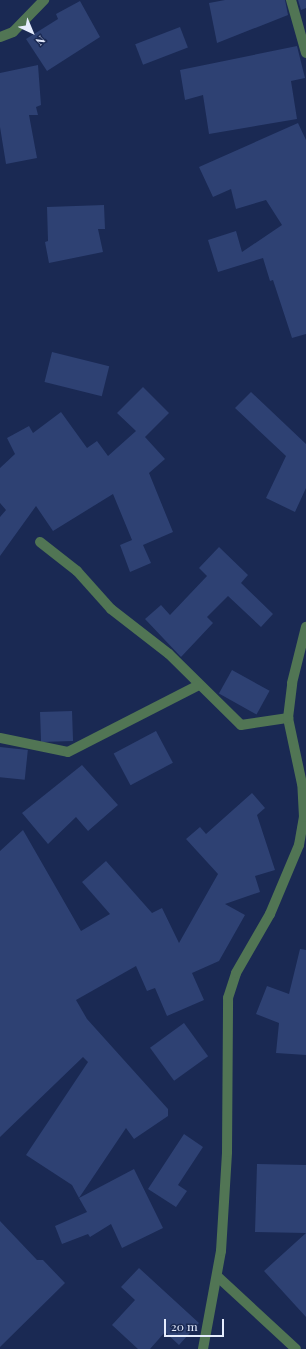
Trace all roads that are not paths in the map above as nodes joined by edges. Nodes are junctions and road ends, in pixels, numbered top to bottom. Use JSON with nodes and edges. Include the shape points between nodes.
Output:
{"nodes":[{"id":1,"x":44,"y":0,"type":"edge"},
{"id":2,"x":291,"y":0,"type":"edge"},
{"id":3,"x":0,"y":37,"type":"edge"},
{"id":4,"x":306,"y":53,"type":"edge"},
{"id":5,"x":40,"y":542,"type":"dead end"},
{"id":6,"x":306,"y":627,"type":"edge"},
{"id":7,"x":199,"y":685,"type":"junction"},
{"id":8,"x":288,"y":718,"type":"junction"},
{"id":9,"x":0,"y":738,"type":"edge"},
{"id":10,"x":218,"y":1277,"type":"junction"},
{"id":11,"x":203,"y":1349,"type":"edge"},
{"id":12,"x":296,"y":1349,"type":"edge"}],
"edges":[{"from":1,"to":3,"type":"street","via":[[13,32]]},
{"from":2,"to":4,"type":"street"},
{"from":5,"to":7,"type":"street","via":[[77,571],[111,609],[170,654]]},
{"from":6,"to":8,"type":"street","via":[[292,683]]},
{"from":7,"to":8,"type":"street","via":[[241,725]]},
{"from":7,"to":9,"type":"street","via":[[68,752]]},
{"from":8,"to":10,"type":"street","via":[[302,784],[304,817],[296,852],[270,914],[236,973],[228,998],[227,1152]]},
{"from":10,"to":11,"type":"street"},
{"from":10,"to":12,"type":"street"}]}
